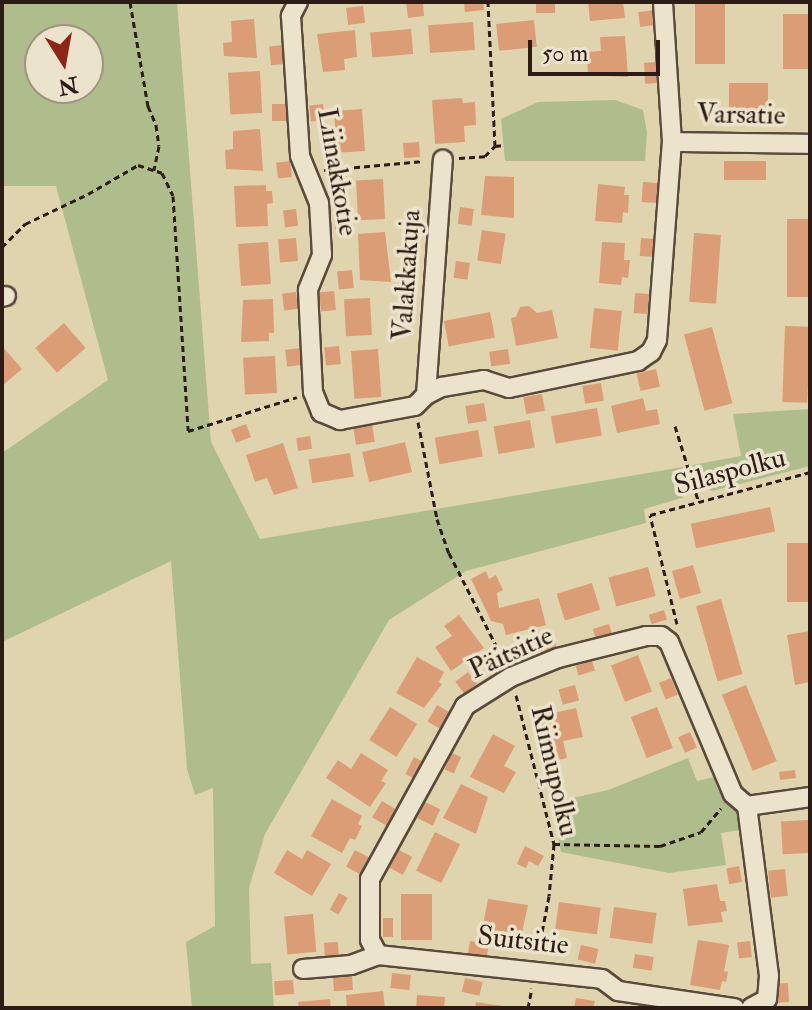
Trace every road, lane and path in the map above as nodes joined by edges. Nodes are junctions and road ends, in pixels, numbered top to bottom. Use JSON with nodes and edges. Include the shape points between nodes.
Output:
{"nodes":[{"id":1,"x":130,"y":2,"type":"edge"},
{"id":2,"x":488,"y":2,"type":"edge"},
{"id":3,"x":663,"y":2,"type":"edge"},
{"id":4,"x":297,"y":3,"type":"edge"},
{"id":5,"x":672,"y":142,"type":"junction"},
{"id":6,"x":810,"y":144,"type":"edge"},
{"id":7,"x":504,"y":145,"type":"dead end"},
{"id":8,"x":495,"y":146,"type":"junction"},
{"id":9,"x":443,"y":160,"type":"junction"},
{"id":10,"x":154,"y":170,"type":"junction"},
{"id":11,"x":308,"y":176,"type":"junction"},
{"id":12,"x":2,"y":247,"type":"edge"},
{"id":13,"x":313,"y":392,"type":"junction"},
{"id":14,"x":420,"y":400,"type":"junction"},
{"id":15,"x":675,"y":426,"type":"dead end"},
{"id":16,"x":810,"y":472,"type":"edge"},
{"id":17,"x":698,"y":500,"type":"junction"},
{"id":18,"x":669,"y":642,"type":"junction"},
{"id":19,"x":504,"y":662,"type":"dead end"},
{"id":20,"x":516,"y":694,"type":"dead end"},
{"id":21,"x":810,"y":797,"type":"edge"},
{"id":22,"x":747,"y":806,"type":"junction"},
{"id":23,"x":701,"y":832,"type":"dead end"},
{"id":24,"x":554,"y":844,"type":"junction"},
{"id":25,"x":538,"y":953,"type":"dead end"},
{"id":26,"x":378,"y":955,"type":"junction"},
{"id":27,"x":303,"y":969,"type":"dead end"},
{"id":28,"x":532,"y":989,"type":"dead end"},
{"id":29,"x":762,"y":1005,"type":"edge"},
{"id":30,"x":528,"y":1008,"type":"edge"},
{"id":31,"x":735,"y":1008,"type":"edge"}],
"edges":[{"from":1,"to":10,"type":"path","via":[[159,146]]},
{"from":2,"to":8,"type":"path"},
{"from":3,"to":5,"type":"street"},
{"from":4,"to":11,"type":"street","name":"Liinakkotie","via":[[291,16],[300,156]]},
{"from":5,"to":6,"type":"street","name":"Varsatie"},
{"from":5,"to":14,"type":"street","via":[[657,340],[651,352],[638,361],[509,388],[484,380],[442,387]]},
{"from":7,"to":8,"type":"path"},
{"from":8,"to":9,"type":"path","via":[[485,156]]},
{"from":9,"to":11,"type":"path","via":[[328,168]]},
{"from":9,"to":14,"type":"street","name":"Valakkakuja"},
{"from":10,"to":12,"type":"path","via":[[138,165],[25,224]]},
{"from":10,"to":13,"type":"path","via":[[162,173],[173,196],[188,431]]},
{"from":11,"to":13,"type":"street","name":"Liinakkotie","via":[[319,203],[322,255],[308,290]]},
{"from":13,"to":14,"type":"street","via":[[321,412],[340,420]]},
{"from":14,"to":19,"type":"path","via":[[437,519]]},
{"from":15,"to":17,"type":"path"},
{"from":16,"to":17,"type":"path","name":"Silaspolku"},
{"from":17,"to":18,"type":"path","name":"Silaspolku","via":[[650,515],[677,615]]},
{"from":18,"to":22,"type":"street","via":[[733,794]]},
{"from":18,"to":26,"type":"street","name":"Päitsitie","via":[[646,636],[558,658],[511,677],[465,706],[370,879],[370,940]]},
{"from":20,"to":24,"type":"path","name":"Riimupolku"},
{"from":21,"to":22,"type":"street"},
{"from":22,"to":29,"type":"street","via":[[769,976]]},
{"from":23,"to":24,"type":"path","via":[[660,846]]},
{"from":24,"to":25,"type":"path","name":"Riimupolku"},
{"from":26,"to":27,"type":"street","name":"Suitsitie","via":[[351,965]]},
{"from":26,"to":31,"type":"street","name":"Suitsitie","via":[[602,979],[618,991]]},
{"from":28,"to":30,"type":"path"}]}
